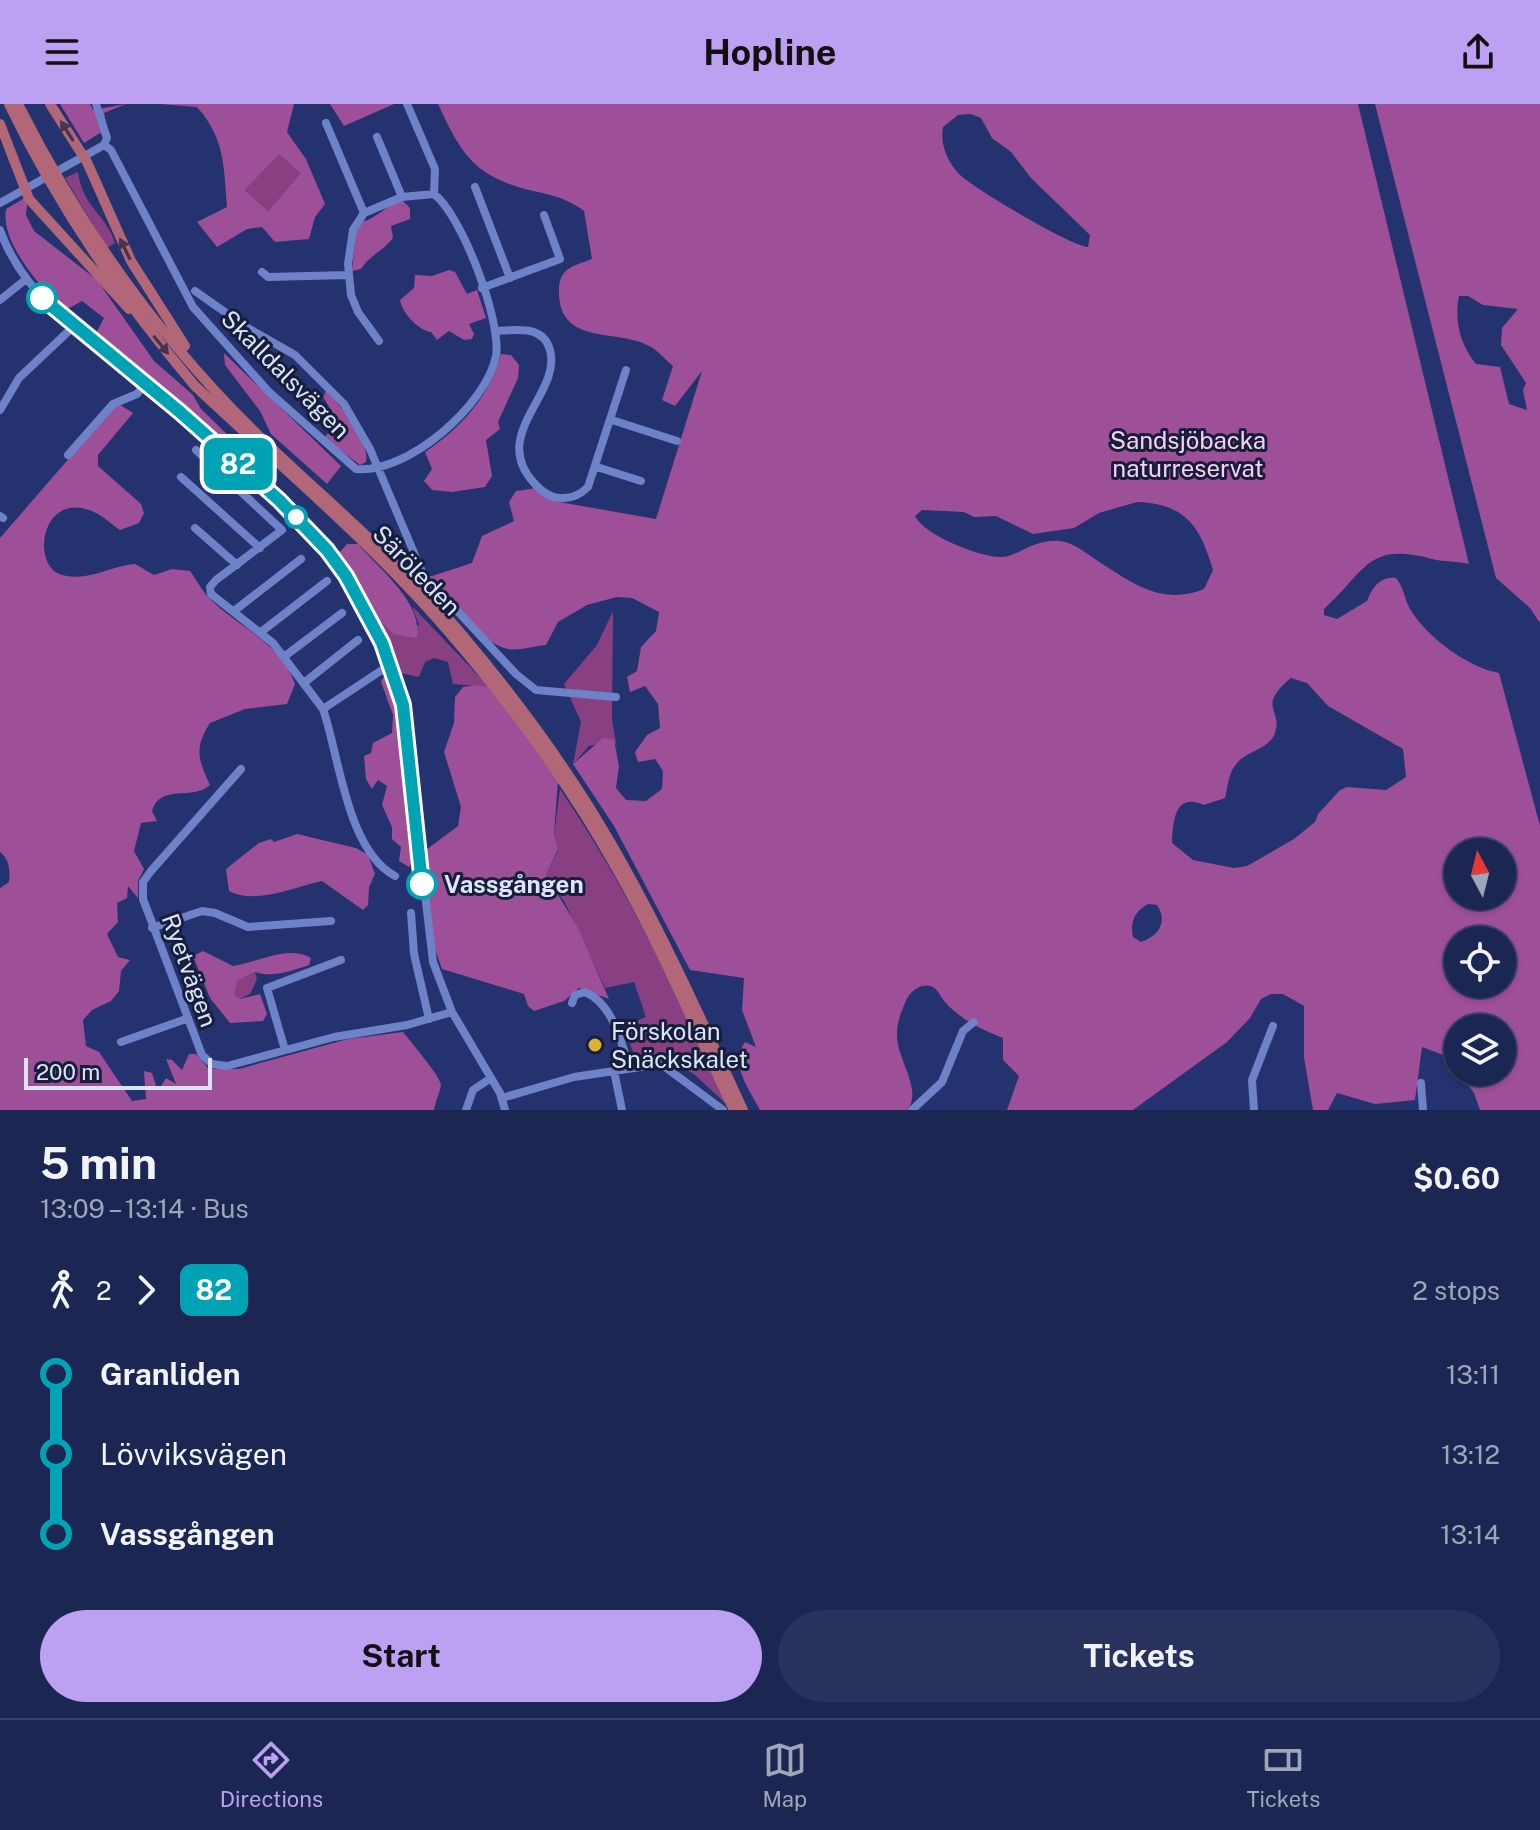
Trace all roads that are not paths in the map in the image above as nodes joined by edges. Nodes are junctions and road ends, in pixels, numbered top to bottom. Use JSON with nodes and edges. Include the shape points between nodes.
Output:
{"nodes":[{"id":1,"x":9,"y":104,"type":"edge"},
{"id":2,"x":18,"y":104,"type":"edge"},
{"id":3,"x":50,"y":104,"type":"edge"},
{"id":4,"x":96,"y":104,"type":"edge"},
{"id":5,"x":407,"y":104,"type":"edge"},
{"id":6,"x":326,"y":123,"type":"dead end"},
{"id":7,"x":0,"y":124,"type":"edge"},
{"id":8,"x":377,"y":137,"type":"dead end"},
{"id":9,"x":104,"y":145,"type":"junction"},
{"id":10,"x":84,"y":157,"type":"junction"},
{"id":11,"x":475,"y":187,"type":"dead end"},
{"id":12,"x":24,"y":189,"type":"junction"},
{"id":13,"x":434,"y":194,"type":"junction"},
{"id":14,"x":402,"y":197,"type":"junction"},
{"id":15,"x":0,"y":203,"type":"edge"},
{"id":16,"x":364,"y":213,"type":"junction"},
{"id":17,"x":544,"y":215,"type":"dead end"},
{"id":18,"x":0,"y":230,"type":"edge"},
{"id":19,"x":262,"y":272,"type":"dead end"},
{"id":20,"x":348,"y":275,"type":"junction"},
{"id":21,"x":510,"y":278,"type":"junction"},
{"id":22,"x":25,"y":280,"type":"junction"},
{"id":23,"x":482,"y":288,"type":"junction"},
{"id":24,"x":195,"y":291,"type":"dead end"},
{"id":25,"x":204,"y":299,"type":"junction"},
{"id":26,"x":0,"y":300,"type":"edge"},
{"id":27,"x":193,"y":307,"type":"junction"},
{"id":28,"x":144,"y":323,"type":"junction"},
{"id":29,"x":73,"y":327,"type":"junction"},
{"id":30,"x":497,"y":331,"type":"junction"},
{"id":31,"x":379,"y":341,"type":"dead end"},
{"id":32,"x":193,"y":364,"type":"junction"},
{"id":33,"x":626,"y":370,"type":"dead end"},
{"id":34,"x":145,"y":384,"type":"junction"},
{"id":35,"x":0,"y":410,"type":"edge"},
{"id":36,"x":612,"y":420,"type":"junction"},
{"id":37,"x":677,"y":441,"type":"dead end"},
{"id":38,"x":196,"y":450,"type":"dead end"},
{"id":39,"x":68,"y":455,"type":"dead end"},
{"id":40,"x":597,"y":467,"type":"junction"},
{"id":41,"x":378,"y":469,"type":"junction"},
{"id":42,"x":181,"y":477,"type":"dead end"},
{"id":43,"x":641,"y":481,"type":"dead end"},
{"id":44,"x":195,"y":528,"type":"dead end"},
{"id":45,"x":260,"y":548,"type":"junction"},
{"id":46,"x":301,"y":559,"type":"dead end"},
{"id":47,"x":237,"y":565,"type":"junction"},
{"id":48,"x":327,"y":581,"type":"dead end"},
{"id":49,"x":234,"y":611,"type":"junction"},
{"id":50,"x":342,"y":613,"type":"dead end"},
{"id":51,"x":261,"y":632,"type":"junction"},
{"id":52,"x":358,"y":640,"type":"dead end"},
{"id":53,"x":285,"y":656,"type":"junction"},
{"id":54,"x":391,"y":664,"type":"junction"},
{"id":55,"x":305,"y":682,"type":"junction"},
{"id":56,"x":616,"y":697,"type":"dead end"},
{"id":57,"x":323,"y":709,"type":"junction"},
{"id":58,"x":241,"y":769,"type":"dead end"},
{"id":59,"x":395,"y":876,"type":"dead end"},
{"id":60,"x":411,"y":913,"type":"dead end"},
{"id":61,"x":331,"y":921,"type":"dead end"},
{"id":62,"x":152,"y":928,"type":"junction"},
{"id":63,"x":341,"y":960,"type":"dead end"},
{"id":64,"x":572,"y":1003,"type":"dead end"},
{"id":65,"x":452,"y":1012,"type":"junction"},
{"id":66,"x":186,"y":1019,"type":"junction"},
{"id":67,"x":429,"y":1019,"type":"junction"},
{"id":68,"x":974,"y":1022,"type":"dead end"},
{"id":69,"x":1273,"y":1026,"type":"dead end"},
{"id":70,"x":121,"y":1042,"type":"dead end"},
{"id":71,"x":285,"y":1050,"type":"junction"},
{"id":72,"x":629,"y":1068,"type":"junction"},
{"id":73,"x":614,"y":1071,"type":"junction"},
{"id":74,"x":491,"y":1078,"type":"junction"},
{"id":75,"x":1421,"y":1083,"type":"dead end"},
{"id":76,"x":502,"y":1098,"type":"junction"},
{"id":77,"x":466,"y":1110,"type":"edge"},
{"id":78,"x":505,"y":1110,"type":"edge"},
{"id":79,"x":622,"y":1110,"type":"edge"},
{"id":80,"x":723,"y":1110,"type":"edge"},
{"id":81,"x":734,"y":1110,"type":"edge"},
{"id":82,"x":743,"y":1110,"type":"edge"},
{"id":83,"x":912,"y":1110,"type":"edge"},
{"id":84,"x":1254,"y":1110,"type":"edge"},
{"id":85,"x":1423,"y":1110,"type":"edge"}],
"edges":[{"from":1,"to":28,"type":"main road","name":"Säröleden","via":[[68,209]]},
{"from":2,"to":32,"type":"main road","name":"Säröleden","via":[[87,225]]},
{"from":10,"to":3,"type":"main road","one_way":true},
{"from":4,"to":9,"type":"street","name":"Skalldalsvägen","via":[[107,138]]},
{"from":5,"to":13,"type":"street","via":[[435,169]]},
{"from":6,"to":16,"type":"street"},
{"from":7,"to":12,"type":"main road"},
{"from":8,"to":14,"type":"street"},
{"from":9,"to":10,"type":"street"},
{"from":9,"to":27,"type":"street","name":"Skalldalsvägen"},
{"from":10,"to":12,"type":"street"},
{"from":32,"to":10,"type":"main road","one_way":true,"via":[[131,261]]},
{"from":11,"to":21,"type":"street"},
{"from":12,"to":15,"type":"street"},
{"from":12,"to":28,"type":"main road","via":[[34,207]]},
{"from":13,"to":14,"type":"street"},
{"from":13,"to":23,"type":"street","via":[[454,216]]},
{"from":14,"to":16,"type":"street"},
{"from":16,"to":20,"type":"street","via":[[353,230]]},
{"from":17,"to":21,"type":"street","via":[[560,259]]},
{"from":18,"to":22,"type":"street"},
{"from":19,"to":20,"type":"street","via":[[268,277]]},
{"from":20,"to":31,"type":"street","via":[[358,312]]},
{"from":21,"to":23,"type":"street"},
{"from":22,"to":26,"type":"street"},
{"from":22,"to":29,"type":"street"},
{"from":23,"to":30,"type":"street"},
{"from":24,"to":25,"type":"street"},
{"from":25,"to":27,"type":"street"},
{"from":25,"to":41,"type":"street","via":[[304,364],[353,418]]},
{"from":27,"to":41,"type":"street","name":"Skalldalsvägen","via":[[232,354],[345,462],[356,469]]},
{"from":28,"to":81,"type":"main road","name":"Säröleden","one_way":true,"via":[[195,386],[417,597],[546,757],[618,871]]},
{"from":29,"to":34,"type":"street"},
{"from":29,"to":35,"type":"street","via":[[19,378]]},
{"from":30,"to":40,"type":"street","via":[[538,333],[550,351],[548,376],[521,435],[522,460],[531,480],[551,497],[573,497],[586,490]]},
{"from":30,"to":41,"type":"street","via":[[495,361],[477,396],[434,439]]},
{"from":32,"to":82,"type":"main road","name":"Säröleden","via":[[260,437],[398,566],[494,674],[554,755],[644,902]]},
{"from":33,"to":36,"type":"street"},
{"from":34,"to":39,"type":"street","via":[[137,394],[113,404]]},
{"from":34,"to":54,"type":"street","via":[[279,500],[327,550],[365,607]]},
{"from":36,"to":37,"type":"street"},
{"from":36,"to":40,"type":"street"},
{"from":38,"to":45,"type":"street","via":[[282,530]]},
{"from":40,"to":43,"type":"street"},
{"from":41,"to":56,"type":"street","via":[[423,574],[516,674],[536,690]]},
{"from":42,"to":45,"type":"street"},
{"from":44,"to":47,"type":"street"},
{"from":45,"to":47,"type":"street"},
{"from":46,"to":49,"type":"street"},
{"from":47,"to":49,"type":"street","via":[[209,591]]},
{"from":48,"to":51,"type":"street"},
{"from":49,"to":51,"type":"street"},
{"from":50,"to":53,"type":"street"},
{"from":51,"to":53,"type":"street"},
{"from":52,"to":55,"type":"street"},
{"from":53,"to":55,"type":"street"},
{"from":54,"to":57,"type":"street"},
{"from":54,"to":65,"type":"street","via":[[405,720],[427,936]]},
{"from":55,"to":57,"type":"street"},
{"from":57,"to":59,"type":"street","via":[[348,804],[376,860]]},
{"from":58,"to":62,"type":"street","name":"Ryetvägen","via":[[146,877],[142,893]]},
{"from":60,"to":67,"type":"street"},
{"from":61,"to":62,"type":"street","via":[[242,927],[202,911]]},
{"from":62,"to":66,"type":"street","name":"Ryetvägen"},
{"from":63,"to":71,"type":"street","via":[[267,988]]},
{"from":64,"to":72,"type":"street","via":[[579,992],[596,1000],[614,1021]]},
{"from":65,"to":67,"type":"street","name":"Ryetvägen"},
{"from":65,"to":74,"type":"street"},
{"from":66,"to":70,"type":"street"},
{"from":66,"to":71,"type":"street","name":"Ryetvägen","via":[[202,1055],[217,1065]]},
{"from":67,"to":71,"type":"street","name":"Ryetvägen"},
{"from":68,"to":83,"type":"street","via":[[961,1035],[942,1082]]},
{"from":69,"to":84,"type":"street","via":[[1252,1080]]},
{"from":72,"to":73,"type":"street"},
{"from":72,"to":80,"type":"street","via":[[661,1064]]},
{"from":73,"to":76,"type":"street"},
{"from":73,"to":79,"type":"street"},
{"from":74,"to":76,"type":"street"},
{"from":74,"to":77,"type":"street","via":[[473,1090]]},
{"from":75,"to":85,"type":"street"},
{"from":76,"to":78,"type":"street"}]}
